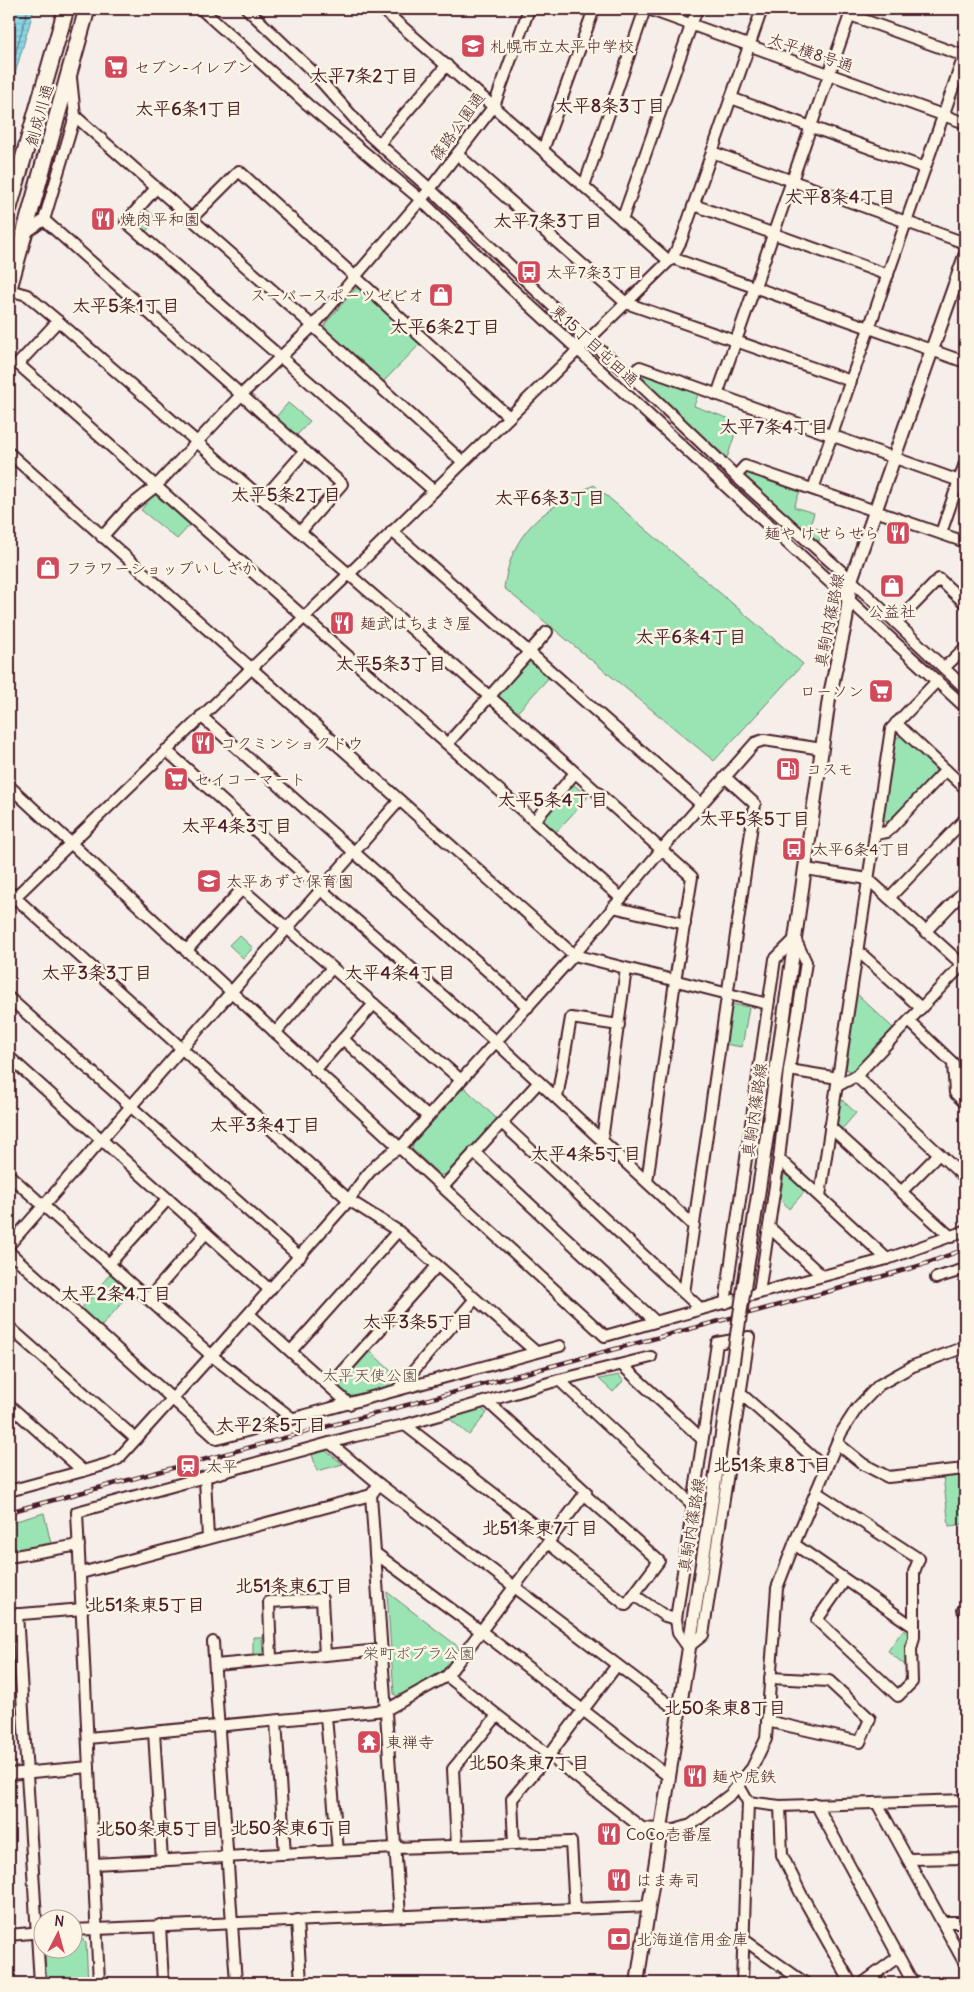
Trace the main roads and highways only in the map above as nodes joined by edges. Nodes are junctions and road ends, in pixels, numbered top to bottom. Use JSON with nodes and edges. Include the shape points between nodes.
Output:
{"nodes":[{"id":1,"x":66,"y":9,"type":"edge"},
{"id":2,"x":87,"y":9,"type":"edge"},
{"id":3,"x":9,"y":208,"type":"edge"},
{"id":4,"x":965,"y":256,"type":"edge"},
{"id":5,"x":9,"y":289,"type":"edge"},
{"id":6,"x":637,"y":1983,"type":"edge"}],
"edges":[{"from":1,"to":3,"type":"highway","name":"創成川通"},
{"from":2,"to":5,"type":"highway","name":"創成川通"},
{"from":4,"to":6,"type":"main road","name":"真駒内篠路線","bridge":true,"via":[[851,580],[829,699],[768,1129]]}]}
